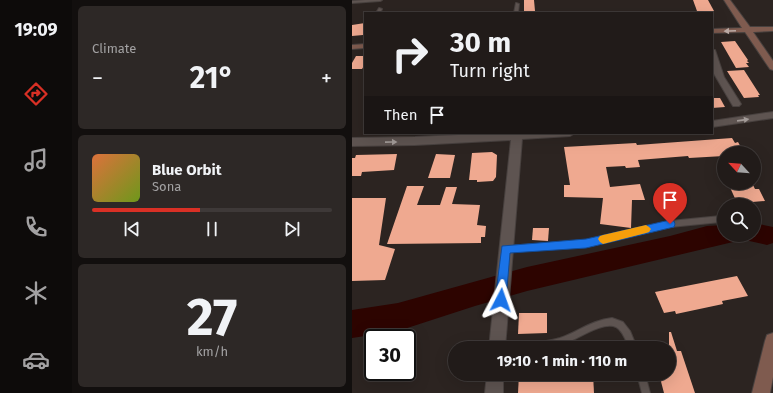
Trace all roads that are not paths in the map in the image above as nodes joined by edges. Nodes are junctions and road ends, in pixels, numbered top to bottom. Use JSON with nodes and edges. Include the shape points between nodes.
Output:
{"nodes":[{"id":1,"x":380,"y":0,"type":"edge"},
{"id":2,"x":727,"y":0,"type":"edge"},
{"id":3,"x":352,"y":2,"type":"edge"},
{"id":4,"x":516,"y":4,"type":"dead end"},
{"id":5,"x":516,"y":12,"type":"edge"},
{"id":6,"x":773,"y":29,"type":"edge"},
{"id":7,"x":748,"y":30,"type":"junction"},
{"id":8,"x":713,"y":31,"type":"edge"},
{"id":9,"x":364,"y":46,"type":"edge"},
{"id":10,"x":352,"y":47,"type":"edge"},
{"id":11,"x":713,"y":53,"type":"edge"},
{"id":12,"x":773,"y":67,"type":"edge"},
{"id":13,"x":736,"y":104,"type":"dead end"},
{"id":14,"x":773,"y":116,"type":"edge"},
{"id":15,"x":713,"y":124,"type":"edge"},
{"id":16,"x":544,"y":134,"type":"edge"},
{"id":17,"x":518,"y":135,"type":"junction"},
{"id":18,"x":352,"y":142,"type":"edge"},
{"id":19,"x":717,"y":219,"type":"edge"},
{"id":20,"x":505,"y":249,"type":"junction"},
{"id":21,"x":498,"y":341,"type":"edge"},
{"id":22,"x":562,"y":341,"type":"edge"},
{"id":23,"x":630,"y":341,"type":"edge"},
{"id":24,"x":773,"y":341,"type":"edge"},
{"id":25,"x":495,"y":381,"type":"edge"},
{"id":26,"x":643,"y":381,"type":"edge"},
{"id":27,"x":494,"y":393,"type":"edge"},
{"id":28,"x":646,"y":393,"type":"edge"},
{"id":29,"x":761,"y":393,"type":"edge"}],
"edges":[{"from":1,"to":3,"type":"lane"},
{"from":2,"to":7,"type":"main road"},
{"from":4,"to":5,"type":"lane"},
{"from":6,"to":7,"type":"main road"},
{"from":7,"to":8,"type":"main road","one_way":true},
{"from":7,"to":12,"type":"main road"},
{"from":9,"to":10,"type":"main road"},
{"from":11,"to":13,"type":"street","via":[[722,81]]},
{"from":15,"to":14,"type":"street","one_way":true},
{"from":16,"to":17,"type":"street"},
{"from":18,"to":17,"type":"street","one_way":true},
{"from":17,"to":20,"type":"street"},
{"from":19,"to":20,"type":"lane","via":[[670,224],[586,244]]},
{"from":20,"to":21,"type":"street"},
{"from":22,"to":23,"type":"lane","via":[[601,323],[613,322],[626,330]]},
{"from":24,"to":29,"type":"main road"},
{"from":25,"to":27,"type":"street"},
{"from":26,"to":28,"type":"lane"}]}
